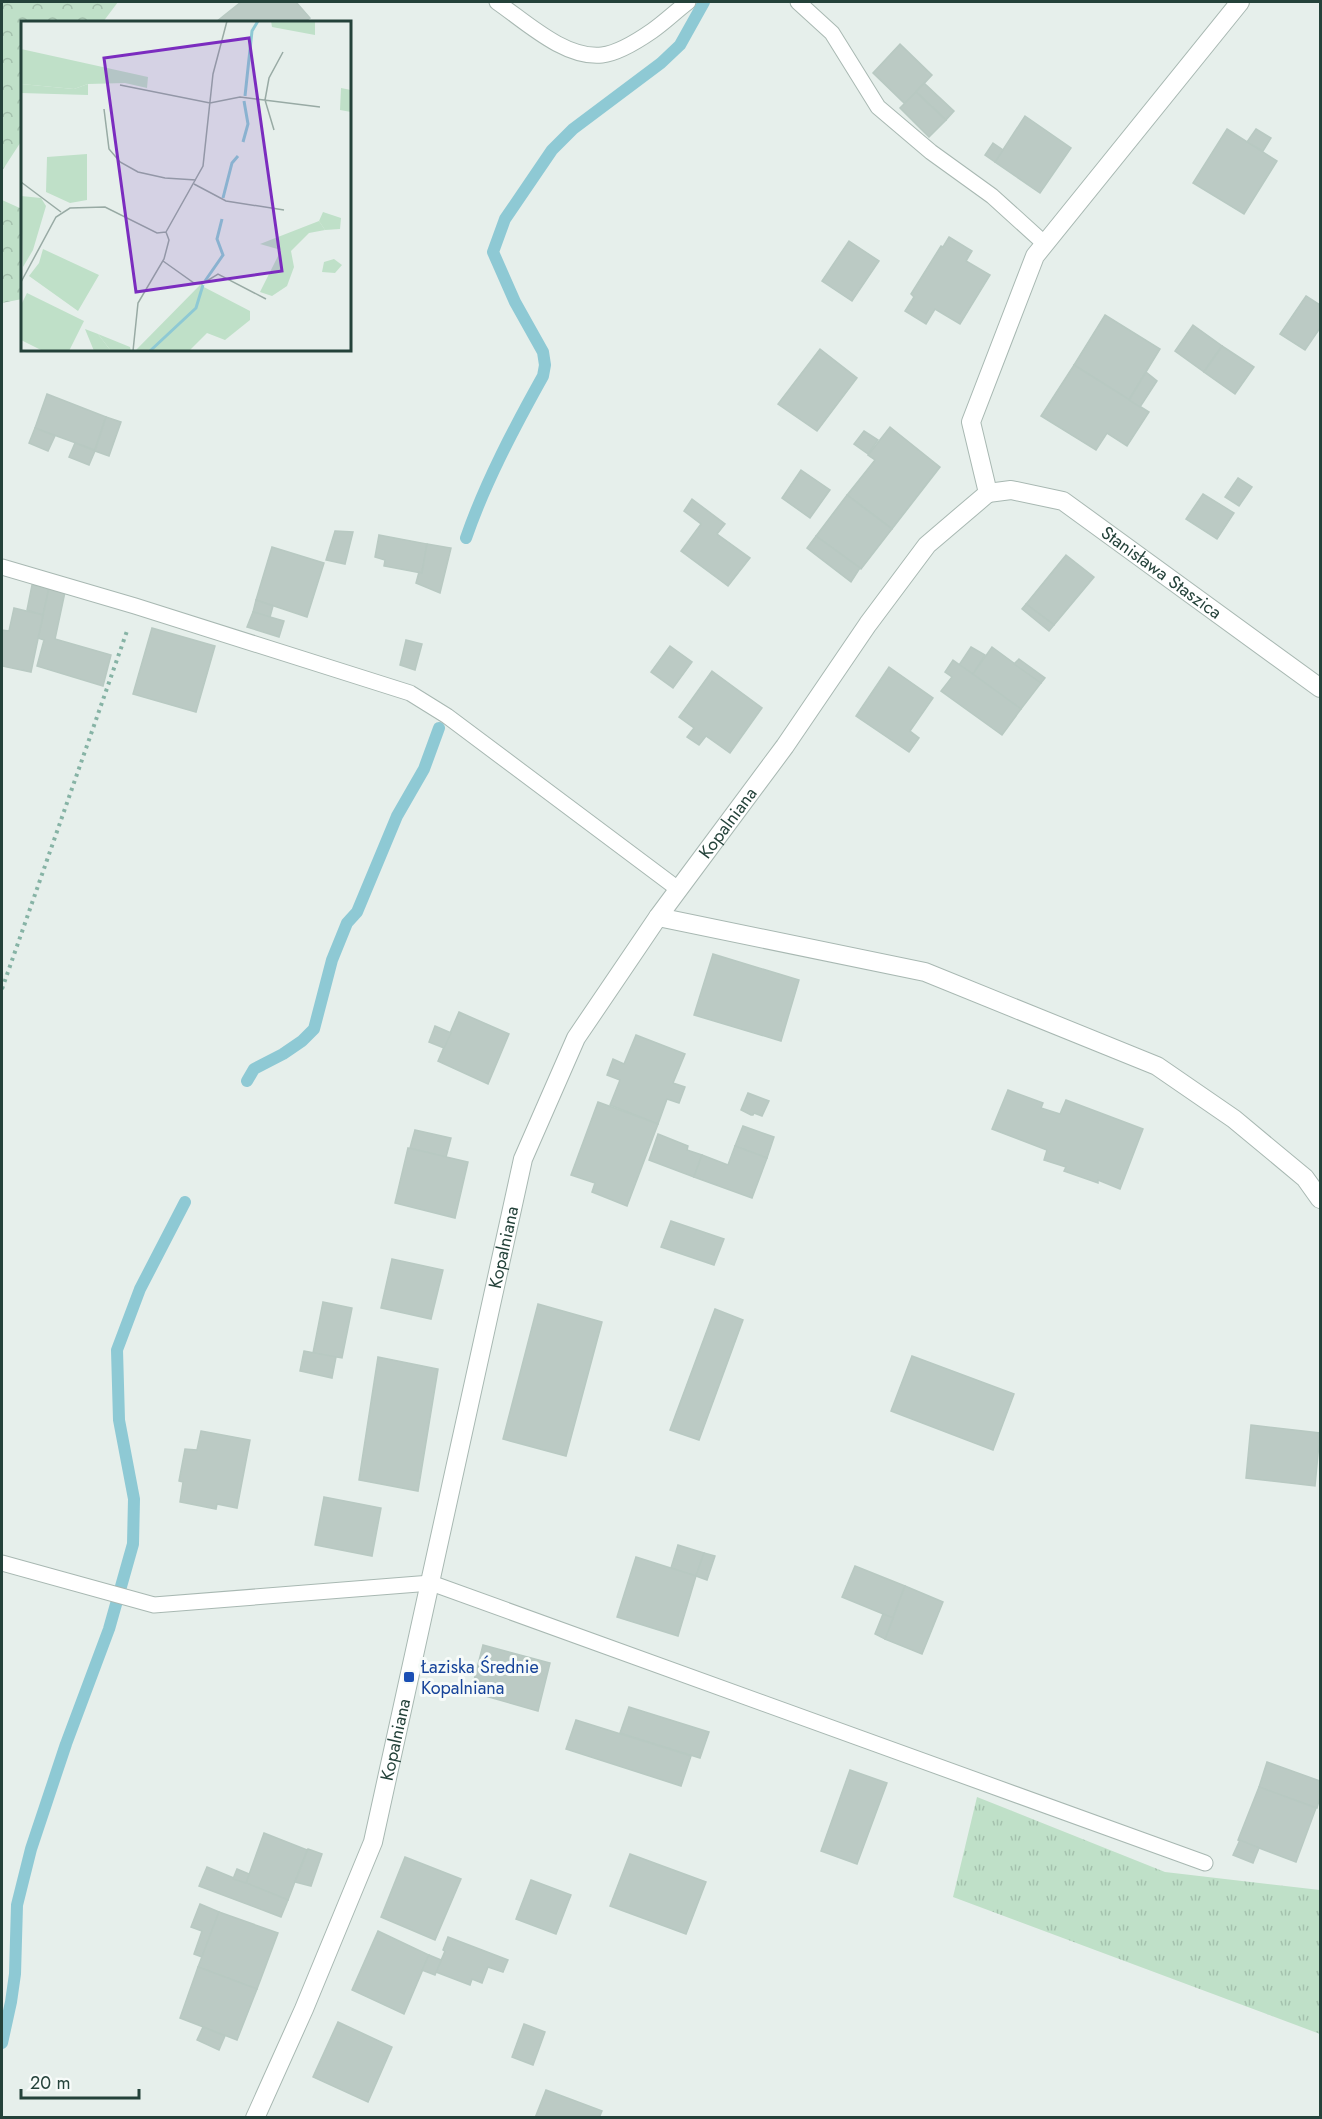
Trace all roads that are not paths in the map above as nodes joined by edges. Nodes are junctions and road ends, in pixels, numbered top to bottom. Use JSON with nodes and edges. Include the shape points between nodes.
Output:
{"nodes":[{"id":1,"x":497,"y":2,"type":"edge"},
{"id":2,"x":688,"y":2,"type":"edge"},
{"id":3,"x":798,"y":2,"type":"edge"},
{"id":4,"x":1240,"y":2,"type":"edge"},
{"id":5,"x":1045,"y":244,"type":"junction"},
{"id":6,"x":988,"y":493,"type":"junction"},
{"id":7,"x":2,"y":567,"type":"edge"},
{"id":8,"x":1320,"y":688,"type":"edge"},
{"id":9,"x":678,"y":889,"type":"junction"},
{"id":10,"x":658,"y":917,"type":"junction"},
{"id":11,"x":1320,"y":1199,"type":"edge"},
{"id":12,"x":2,"y":1563,"type":"edge"},
{"id":13,"x":431,"y":1583,"type":"junction"},
{"id":14,"x":1205,"y":1863,"type":"dead end"},
{"id":15,"x":255,"y":2118,"type":"edge"}],
"edges":[{"from":1,"to":2,"type":"lane","via":[[576,53],[603,55],[653,31]]},
{"from":3,"to":5,"type":"lane","via":[[832,33],[878,107],[931,152],[993,196]]},
{"from":4,"to":5,"type":"street"},
{"from":5,"to":6,"type":"street","via":[[1035,256],[971,422]]},
{"from":6,"to":8,"type":"street","name":"Stanisława Staszica","via":[[1011,490],[1063,501]]},
{"from":6,"to":9,"type":"street","name":"Kopalniana","via":[[927,545]]},
{"from":7,"to":9,"type":"lane","via":[[410,693],[447,716]]},
{"from":9,"to":10,"type":"street","name":"Kopalniana"},
{"from":10,"to":11,"type":"street","via":[[925,972],[1157,1066],[1234,1119],[1305,1178]]},
{"from":10,"to":13,"type":"street","name":"Kopalniana","via":[[576,1038],[523,1159]]},
{"from":12,"to":13,"type":"lane","via":[[154,1605]]},
{"from":13,"to":14,"type":"lane"},
{"from":13,"to":15,"type":"street","name":"Kopalniana","via":[[373,1842]]}]}
